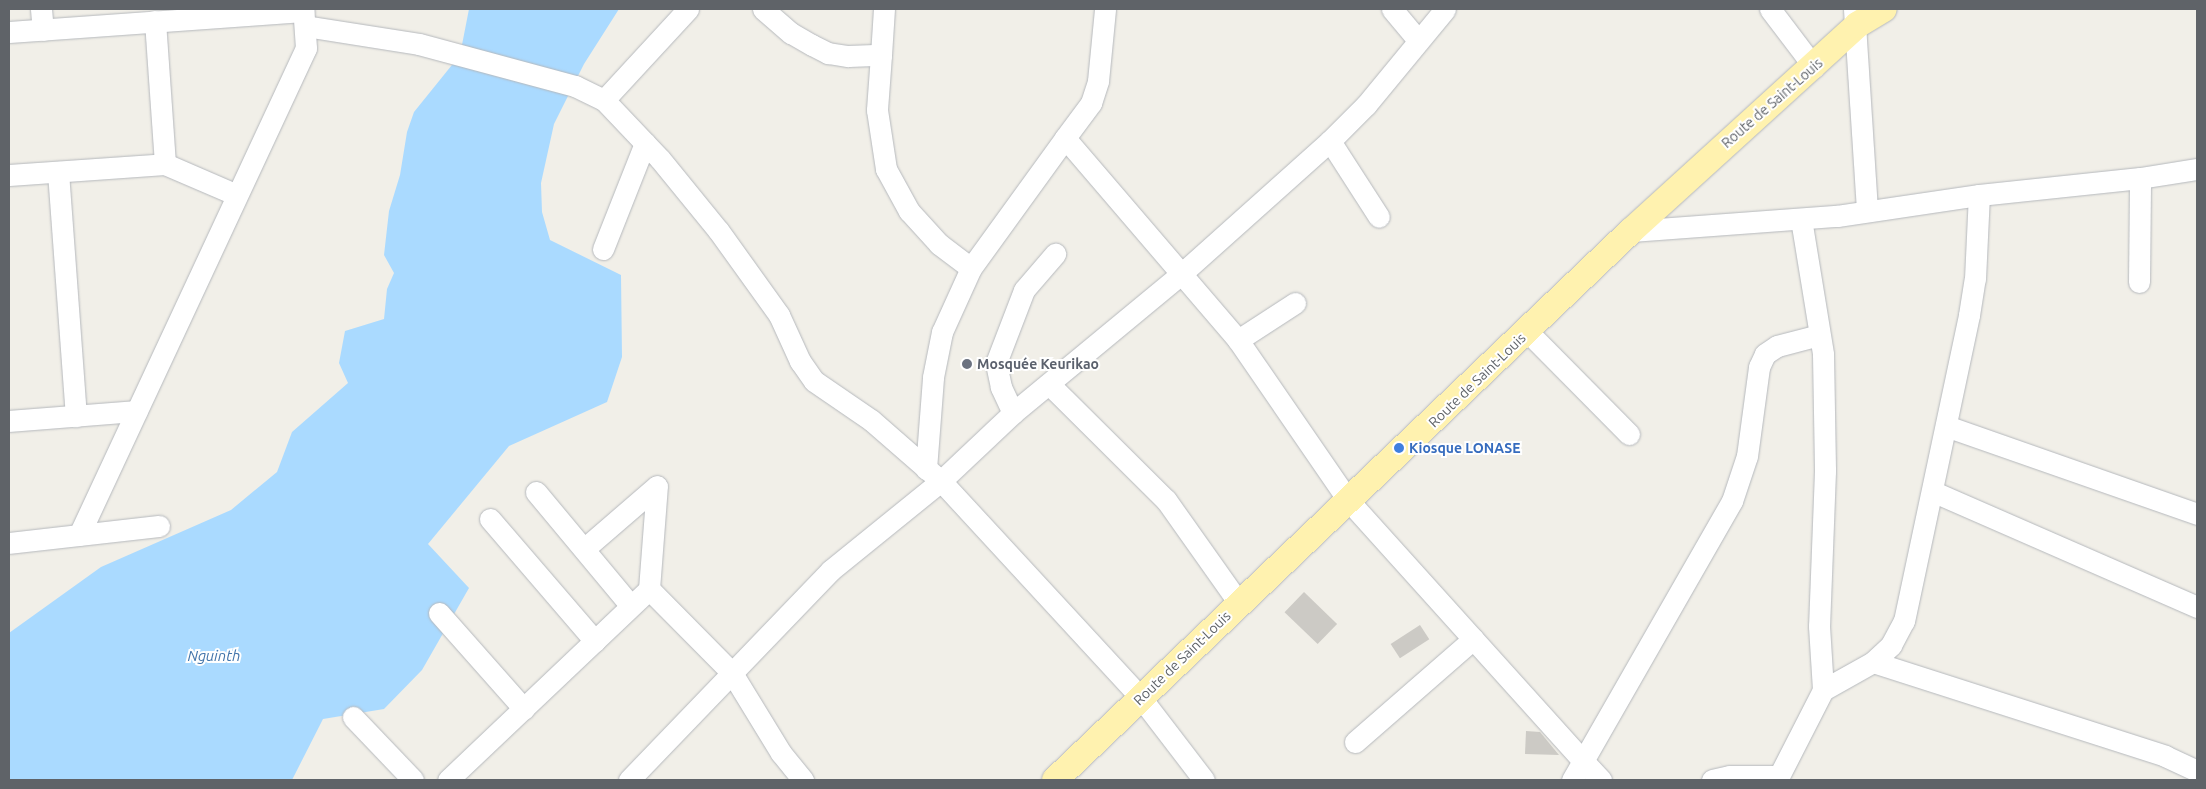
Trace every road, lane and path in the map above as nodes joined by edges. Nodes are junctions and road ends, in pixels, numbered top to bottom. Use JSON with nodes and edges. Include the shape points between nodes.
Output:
{"nodes":[{"id":1,"x":688,"y":9,"type":"edge"},
{"id":2,"x":763,"y":9,"type":"edge"},
{"id":3,"x":884,"y":9,"type":"edge"},
{"id":4,"x":1106,"y":9,"type":"edge"},
{"id":5,"x":1392,"y":9,"type":"edge"},
{"id":6,"x":1445,"y":9,"type":"edge"},
{"id":7,"x":1770,"y":9,"type":"edge"},
{"id":8,"x":1884,"y":9,"type":"edge"},
{"id":9,"x":304,"y":15,"type":"edge"},
{"id":10,"x":1856,"y":17,"type":"edge"},
{"id":11,"x":42,"y":19,"type":"edge"},
{"id":12,"x":155,"y":22,"type":"junction"},
{"id":13,"x":9,"y":32,"type":"edge"},
{"id":14,"x":1418,"y":40,"type":"junction"},
{"id":15,"x":881,"y":55,"type":"junction"},
{"id":16,"x":1814,"y":67,"type":"junction"},
{"id":17,"x":604,"y":100,"type":"junction"},
{"id":18,"x":1065,"y":138,"type":"junction"},
{"id":19,"x":1330,"y":141,"type":"junction"},
{"id":20,"x":645,"y":143,"type":"junction"},
{"id":21,"x":165,"y":164,"type":"junction"},
{"id":22,"x":2197,"y":169,"type":"edge"},
{"id":23,"x":58,"y":172,"type":"junction"},
{"id":24,"x":9,"y":175,"type":"edge"},
{"id":25,"x":2140,"y":178,"type":"junction"},
{"id":26,"x":237,"y":195,"type":"junction"},
{"id":27,"x":1978,"y":195,"type":"junction"},
{"id":28,"x":1866,"y":211,"type":"junction"},
{"id":29,"x":1379,"y":217,"type":"dead end"},
{"id":30,"x":1801,"y":219,"type":"junction"},
{"id":31,"x":1631,"y":231,"type":"junction"},
{"id":32,"x":603,"y":249,"type":"dead end"},
{"id":33,"x":1056,"y":254,"type":"dead end"},
{"id":34,"x":971,"y":268,"type":"junction"},
{"id":35,"x":1180,"y":276,"type":"junction"},
{"id":36,"x":2139,"y":282,"type":"dead end"},
{"id":37,"x":1295,"y":304,"type":"dead end"},
{"id":38,"x":1526,"y":332,"type":"junction"},
{"id":39,"x":1819,"y":335,"type":"junction"},
{"id":40,"x":1238,"y":340,"type":"junction"},
{"id":41,"x":1049,"y":384,"type":"junction"},
{"id":42,"x":137,"y":411,"type":"junction"},
{"id":43,"x":1013,"y":413,"type":"junction"},
{"id":44,"x":76,"y":416,"type":"junction"},
{"id":45,"x":9,"y":421,"type":"edge"},
{"id":46,"x":1946,"y":426,"type":"junction"},
{"id":47,"x":1629,"y":434,"type":"dead end"},
{"id":48,"x":934,"y":475,"type":"junction"},
{"id":49,"x":536,"y":492,"type":"dead end"},
{"id":50,"x":1934,"y":492,"type":"junction"},
{"id":51,"x":1348,"y":500,"type":"junction"},
{"id":52,"x":2197,"y":514,"type":"edge"},
{"id":53,"x":490,"y":519,"type":"dead end"},
{"id":54,"x":158,"y":526,"type":"dead end"},
{"id":55,"x":79,"y":535,"type":"junction"},
{"id":56,"x":9,"y":543,"type":"edge"},
{"id":57,"x":584,"y":549,"type":"junction"},
{"id":58,"x":649,"y":589,"type":"junction"},
{"id":59,"x":1239,"y":603,"type":"junction"},
{"id":60,"x":631,"y":606,"type":"junction"},
{"id":61,"x":2197,"y":607,"type":"edge"},
{"id":62,"x":439,"y":613,"type":"dead end"},
{"id":63,"x":1473,"y":639,"type":"junction"},
{"id":64,"x":595,"y":641,"type":"junction"},
{"id":65,"x":1872,"y":662,"type":"junction"},
{"id":66,"x":732,"y":673,"type":"junction"},
{"id":67,"x":1823,"y":690,"type":"junction"},
{"id":68,"x":1141,"y":698,"type":"junction"},
{"id":69,"x":524,"y":709,"type":"junction"},
{"id":70,"x":353,"y":717,"type":"dead end"},
{"id":71,"x":1355,"y":742,"type":"dead end"},
{"id":72,"x":1583,"y":760,"type":"junction"},
{"id":73,"x":2197,"y":771,"type":"edge"},
{"id":74,"x":1778,"y":778,"type":"edge"},
{"id":75,"x":413,"y":780,"type":"edge"},
{"id":76,"x":448,"y":780,"type":"edge"},
{"id":77,"x":629,"y":780,"type":"edge"},
{"id":78,"x":803,"y":780,"type":"edge"},
{"id":79,"x":1055,"y":780,"type":"edge"},
{"id":80,"x":1204,"y":780,"type":"edge"},
{"id":81,"x":1572,"y":780,"type":"edge"},
{"id":82,"x":1601,"y":780,"type":"edge"},
{"id":83,"x":1712,"y":780,"type":"edge"}],
"edges":[{"from":1,"to":17,"type":"street"},
{"from":2,"to":15,"type":"street","via":[[791,33],[828,53]]},
{"from":3,"to":15,"type":"street"},
{"from":4,"to":18,"type":"street","via":[[1098,81],[1091,103]]},
{"from":5,"to":14,"type":"street"},
{"from":6,"to":14,"type":"street"},
{"from":7,"to":16,"type":"street"},
{"from":8,"to":10,"type":"main road","name":"Route de Saint-Louis"},
{"from":9,"to":12,"type":"street"},
{"from":9,"to":17,"type":"street","via":[[574,86]]},
{"from":9,"to":26,"type":"street","via":[[306,48]]},
{"from":10,"to":16,"type":"main road","name":"Route de Saint-Louis"},
{"from":10,"to":28,"type":"street"},
{"from":11,"to":12,"type":"street"},
{"from":11,"to":13,"type":"street"},
{"from":12,"to":21,"type":"street"},
{"from":14,"to":19,"type":"street","via":[[1366,105]]},
{"from":15,"to":34,"type":"street","via":[[877,110],[886,169],[909,211],[939,244]]},
{"from":16,"to":31,"type":"main road","name":"Route de Saint-Louis"},
{"from":17,"to":20,"type":"street"},
{"from":18,"to":34,"type":"street"},
{"from":18,"to":35,"type":"street","via":[[1095,170]]},
{"from":19,"to":29,"type":"street"},
{"from":19,"to":35,"type":"street"},
{"from":20,"to":32,"type":"street"},
{"from":20,"to":48,"type":"street","via":[[718,230],[779,315],[800,362],[814,381],[871,420]]},
{"from":21,"to":23,"type":"street"},
{"from":21,"to":26,"type":"street"},
{"from":22,"to":25,"type":"street"},
{"from":23,"to":24,"type":"street"},
{"from":23,"to":44,"type":"street"},
{"from":25,"to":27,"type":"street"},
{"from":25,"to":36,"type":"street"},
{"from":26,"to":42,"type":"street"},
{"from":27,"to":28,"type":"street"},
{"from":27,"to":46,"type":"street","via":[[1975,279]]},
{"from":28,"to":30,"type":"street"},
{"from":30,"to":31,"type":"street"},
{"from":30,"to":39,"type":"street"},
{"from":31,"to":38,"type":"main road","name":"Route de Saint-Louis"},
{"from":33,"to":43,"type":"street","via":[[1024,290],[996,363],[1001,387]]},
{"from":34,"to":48,"type":"street","via":[[936,352]]},
{"from":35,"to":40,"type":"street"},
{"from":35,"to":41,"type":"street"},
{"from":37,"to":40,"type":"street"},
{"from":38,"to":47,"type":"street"},
{"from":38,"to":51,"type":"main road","name":"Route de Saint-Louis"},
{"from":39,"to":67,"type":"street","via":[[1823,354],[1825,471],[1819,626]]},
{"from":39,"to":72,"type":"street","via":[[1777,346],[1766,354],[1760,366],[1747,456],[1732,502]]},
{"from":40,"to":51,"type":"street"},
{"from":41,"to":43,"type":"street"},
{"from":41,"to":59,"type":"street","via":[[1166,500]]},
{"from":42,"to":44,"type":"street"},
{"from":42,"to":55,"type":"street"},
{"from":43,"to":48,"type":"street"},
{"from":44,"to":45,"type":"street"},
{"from":46,"to":50,"type":"street"},
{"from":46,"to":52,"type":"street"},
{"from":48,"to":66,"type":"street","via":[[831,570]]},
{"from":48,"to":68,"type":"street"},
{"from":49,"to":57,"type":"street"},
{"from":50,"to":61,"type":"street"},
{"from":50,"to":65,"type":"street","via":[[1904,620],[1891,645]]},
{"from":51,"to":59,"type":"main road","name":"Route de Saint-Louis"},
{"from":51,"to":63,"type":"street"},
{"from":53,"to":64,"type":"street"},
{"from":54,"to":55,"type":"street"},
{"from":55,"to":56,"type":"street"},
{"from":57,"to":58,"type":"street","via":[[657,486]]},
{"from":57,"to":60,"type":"street"},
{"from":58,"to":60,"type":"street"},
{"from":58,"to":66,"type":"street"},
{"from":59,"to":68,"type":"main road","name":"Route de Saint-Louis"},
{"from":60,"to":64,"type":"street"},
{"from":62,"to":69,"type":"street"},
{"from":63,"to":71,"type":"street"},
{"from":63,"to":72,"type":"street"},
{"from":64,"to":69,"type":"street"},
{"from":65,"to":67,"type":"street"},
{"from":65,"to":73,"type":"street","via":[[2165,756]]},
{"from":66,"to":77,"type":"street"},
{"from":66,"to":78,"type":"street","via":[[781,753]]},
{"from":67,"to":74,"type":"street"},
{"from":68,"to":79,"type":"main road","name":"Route de Saint-Louis"},
{"from":68,"to":80,"type":"street"},
{"from":69,"to":76,"type":"street"},
{"from":70,"to":75,"type":"street"},
{"from":72,"to":81,"type":"street"},
{"from":72,"to":82,"type":"street"},
{"from":74,"to":83,"type":"street","via":[[1730,776]]}]}
